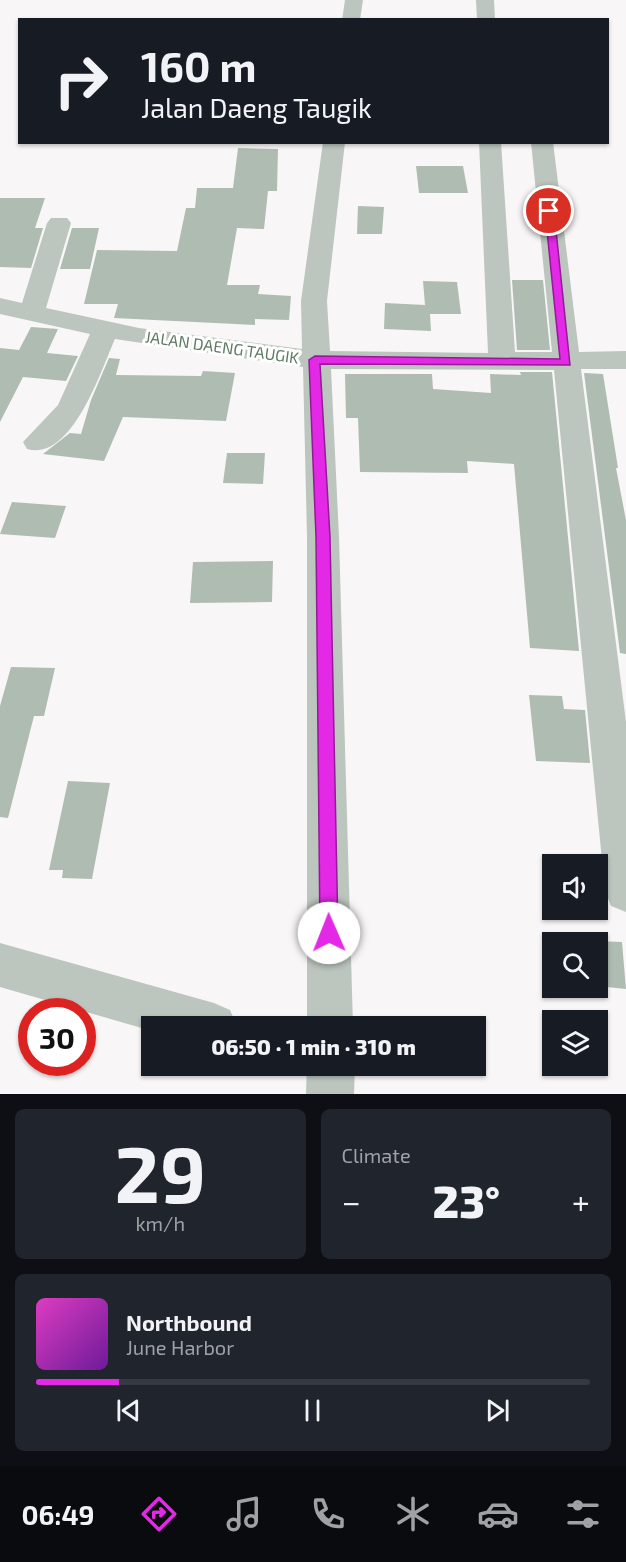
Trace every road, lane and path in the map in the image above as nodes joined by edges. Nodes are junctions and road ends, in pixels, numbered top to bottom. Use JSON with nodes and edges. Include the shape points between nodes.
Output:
{"nodes":[{"id":1,"x":354,"y":0,"type":"edge"},
{"id":2,"x":485,"y":0,"type":"edge"},
{"id":3,"x":351,"y":18,"type":"edge"},
{"id":4,"x":486,"y":18,"type":"edge"},
{"id":5,"x":334,"y":144,"type":"edge"},
{"id":6,"x":490,"y":144,"type":"edge"},
{"id":7,"x":542,"y":144,"type":"edge"},
{"id":8,"x":59,"y":223,"type":"dead end"},
{"id":9,"x":0,"y":306,"type":"edge"},
{"id":10,"x":32,"y":312,"type":"junction"},
{"id":11,"x":106,"y":328,"type":"junction"},
{"id":12,"x":315,"y":360,"type":"junction"},
{"id":13,"x":626,"y":360,"type":"edge"},
{"id":14,"x":501,"y":362,"type":"junction"},
{"id":15,"x":566,"y":362,"type":"junction"},
{"id":16,"x":38,"y":442,"type":"dead end"},
{"id":17,"x":626,"y":891,"type":"edge"},
{"id":18,"x":0,"y":965,"type":"edge"},
{"id":19,"x":179,"y":1016,"type":"edge"},
{"id":20,"x":330,"y":1016,"type":"edge"},
{"id":21,"x":331,"y":1076,"type":"edge"},
{"id":22,"x":330,"y":1094,"type":"edge"}],
"edges":[{"from":1,"to":3,"type":"street"},
{"from":2,"to":4,"type":"street"},
{"from":5,"to":12,"type":"street","via":[[314,301]]},
{"from":6,"to":14,"type":"street"},
{"from":7,"to":15,"type":"street"},
{"from":8,"to":10,"type":"street"},
{"from":9,"to":10,"type":"street","name":"JALAN DAENG TAUGIK"},
{"from":10,"to":11,"type":"street","name":"JALAN DAENG TAUGIK"},
{"from":11,"to":12,"type":"street","name":"JALAN DAENG TAUGIK","via":[[149,338]]},
{"from":11,"to":16,"type":"street","via":[[74,404]]},
{"from":12,"to":14,"type":"street","name":"JALAN DAENG TAUGIK"},
{"from":12,"to":20,"type":"street","via":[[323,549]]},
{"from":13,"to":15,"type":"street","name":"JALAN DAENG TAUGIK"},
{"from":14,"to":15,"type":"street","name":"JALAN DAENG TAUGIK"},
{"from":15,"to":17,"type":"street"},
{"from":18,"to":19,"type":"street"},
{"from":21,"to":22,"type":"street"}]}
